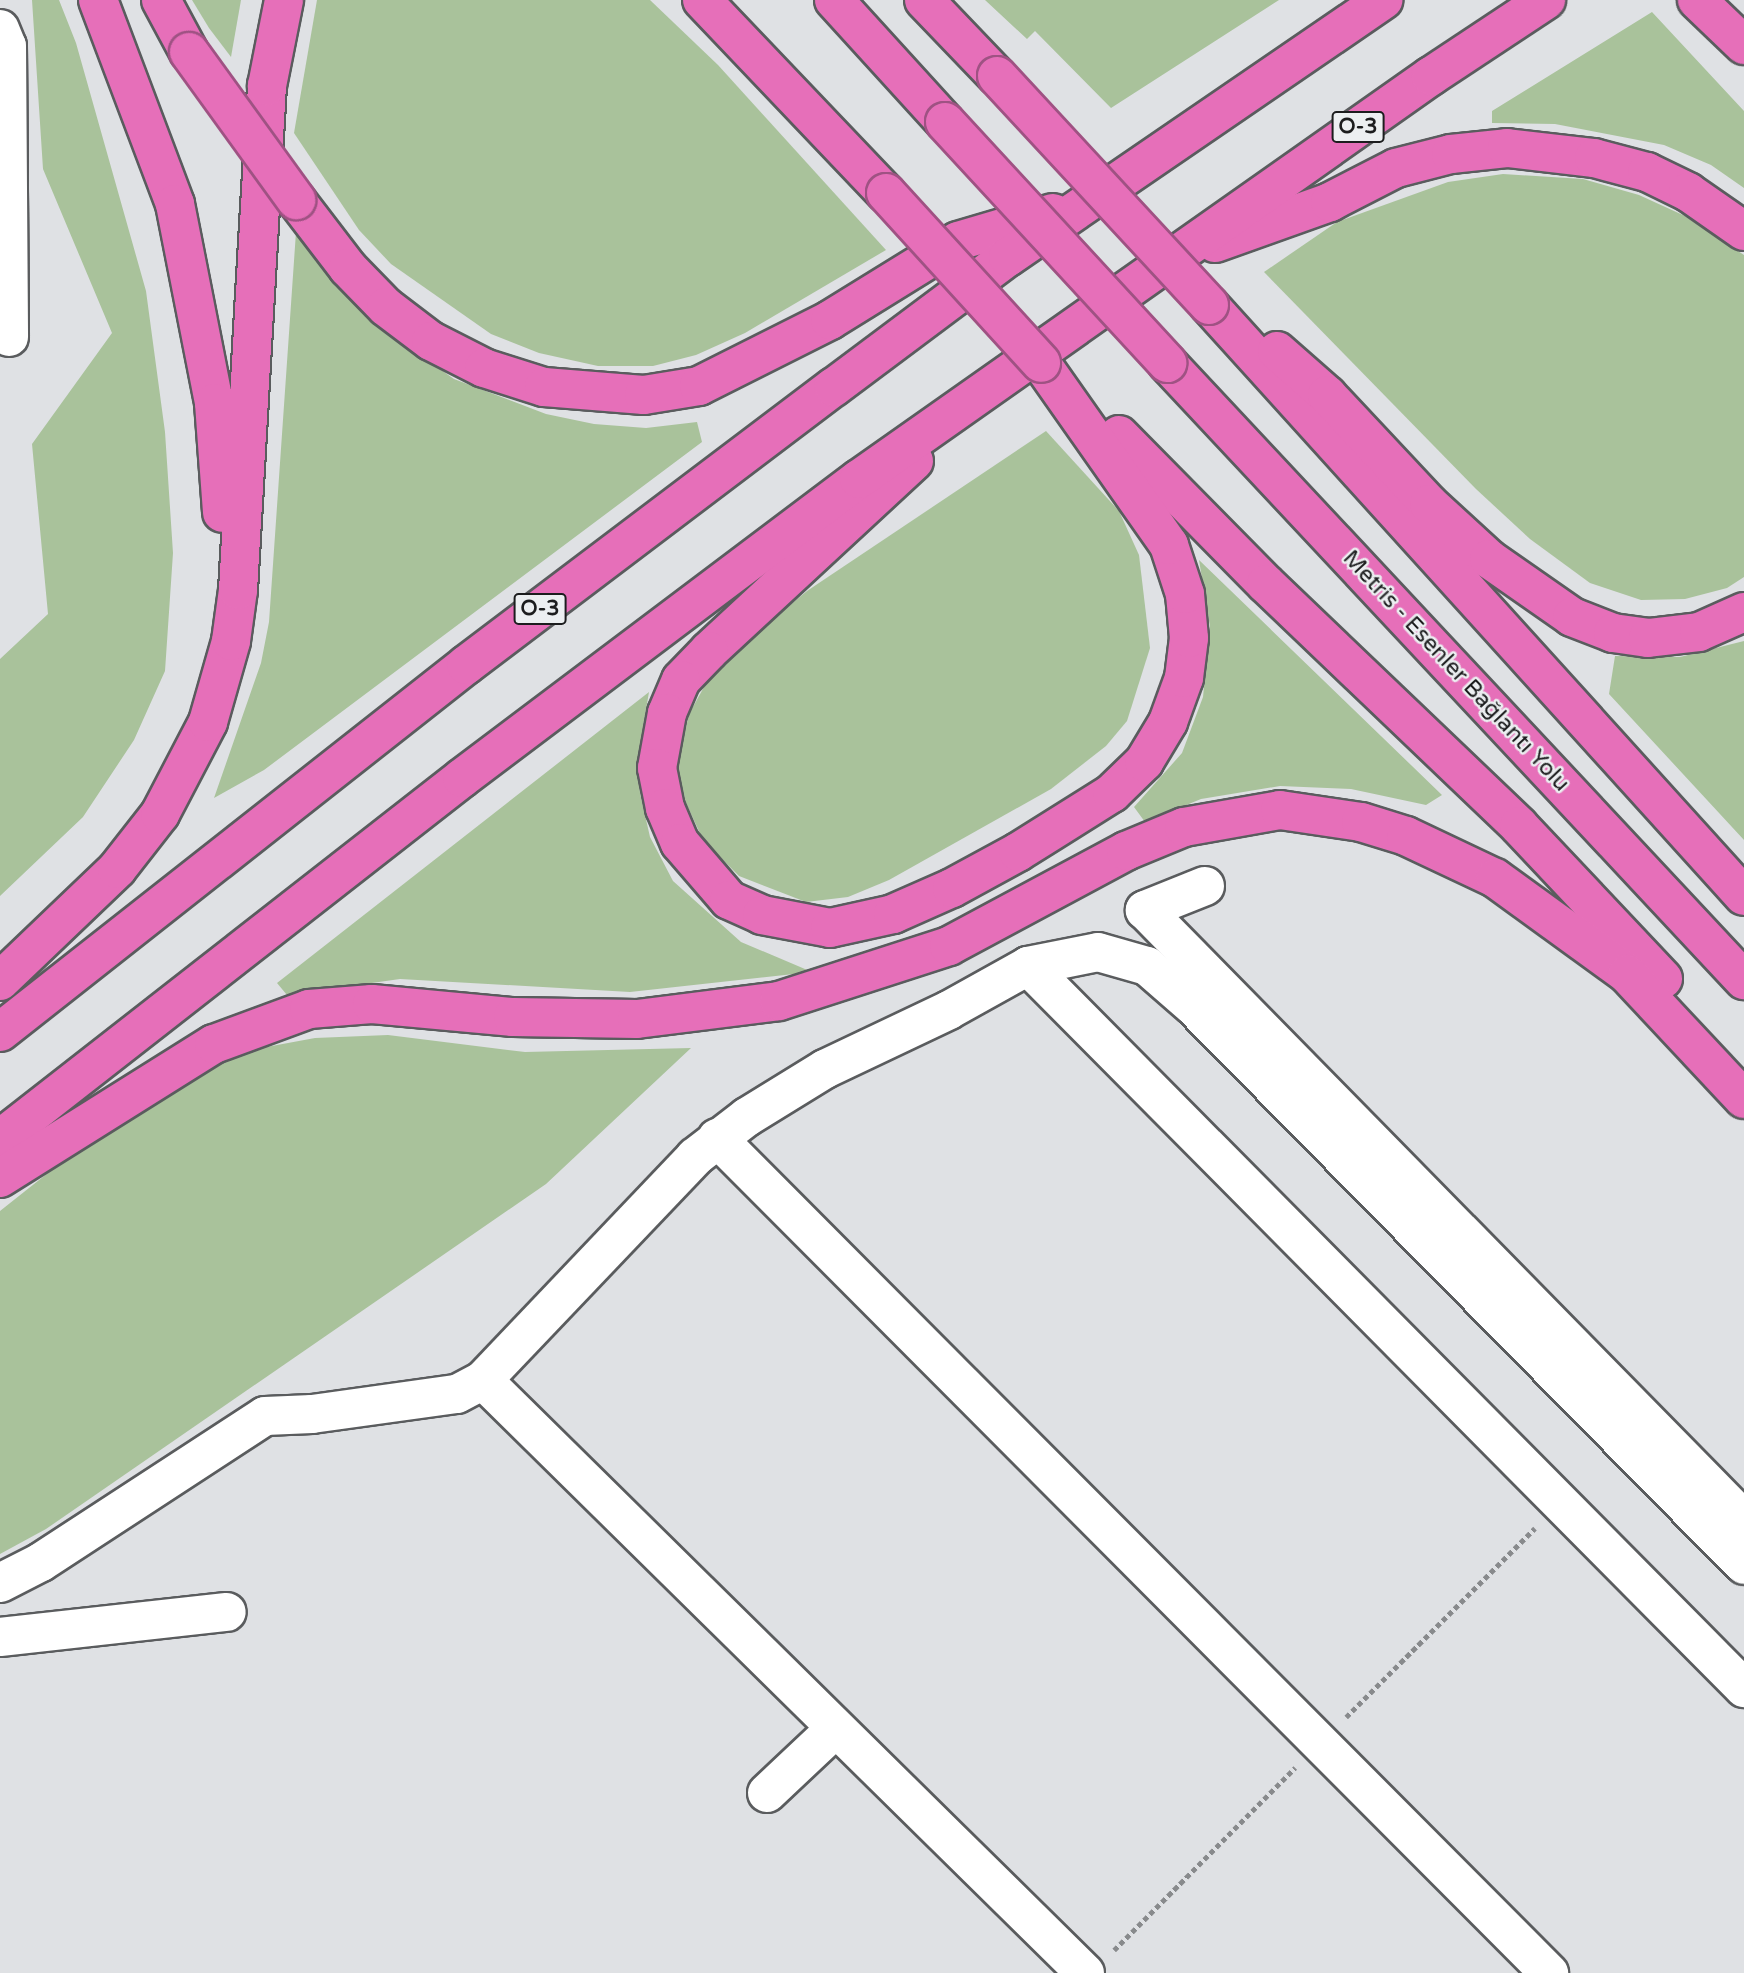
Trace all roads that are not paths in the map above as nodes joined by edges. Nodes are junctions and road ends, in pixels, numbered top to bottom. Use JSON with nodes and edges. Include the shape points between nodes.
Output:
{"nodes":[{"id":1,"x":98,"y":0,"type":"edge"},
{"id":2,"x":161,"y":0,"type":"edge"},
{"id":3,"x":284,"y":0,"type":"edge"},
{"id":4,"x":702,"y":0,"type":"edge"},
{"id":5,"x":834,"y":0,"type":"edge"},
{"id":6,"x":924,"y":0,"type":"edge"},
{"id":7,"x":1384,"y":0,"type":"edge"},
{"id":8,"x":1546,"y":0,"type":"edge"},
{"id":9,"x":1697,"y":0,"type":"edge"},
{"id":10,"x":0,"y":29,"type":"edge"},
{"id":11,"x":1744,"y":45,"type":"edge"},
{"id":12,"x":1092,"y":201,"type":"junction"},
{"id":13,"x":1744,"y":231,"type":"edge"},
{"id":14,"x":1174,"y":258,"type":"junction"},
{"id":15,"x":1209,"y":304,"type":"junction"},
{"id":16,"x":9,"y":337,"type":"dead end"},
{"id":17,"x":1041,"y":363,"type":"junction"},
{"id":18,"x":963,"y":405,"type":"junction"},
{"id":19,"x":238,"y":590,"type":"junction"},
{"id":20,"x":1744,"y":611,"type":"edge"},
{"id":21,"x":1205,"y":886,"type":"dead end"},
{"id":22,"x":1744,"y":896,"type":"edge"},
{"id":23,"x":1028,"y":965,"type":"junction"},
{"id":24,"x":1744,"y":980,"type":"edge"},
{"id":25,"x":0,"y":981,"type":"edge"},
{"id":26,"x":0,"y":1032,"type":"edge"},
{"id":27,"x":1744,"y":1072,"type":"edge"},
{"id":28,"x":1744,"y":1099,"type":"edge"},
{"id":29,"x":717,"y":1138,"type":"junction"},
{"id":30,"x":0,"y":1139,"type":"edge"},
{"id":31,"x":0,"y":1178,"type":"edge"},
{"id":32,"x":484,"y":1380,"type":"junction"},
{"id":33,"x":1744,"y":1520,"type":"edge"},
{"id":34,"x":1744,"y":1565,"type":"edge"},
{"id":35,"x":0,"y":1583,"type":"edge"},
{"id":36,"x":227,"y":1612,"type":"dead end"},
{"id":37,"x":0,"y":1637,"type":"edge"},
{"id":38,"x":1744,"y":1688,"type":"edge"},
{"id":39,"x":835,"y":1729,"type":"junction"},
{"id":40,"x":767,"y":1793,"type":"dead end"},
{"id":41,"x":1086,"y":1973,"type":"edge"},
{"id":42,"x":1549,"y":1973,"type":"edge"}],
"edges":[{"from":1,"to":19,"type":"highway","via":[[175,204],[214,404],[223,538]]},
{"from":2,"to":12,"type":"highway","bridge":true,"via":[[188,52],[296,200],[348,268],[386,307],[431,341],[484,368],[544,387],[644,395],[699,386],[767,355],[958,241]]},
{"from":3,"to":19,"type":"highway","via":[[267,86]]},
{"from":4,"to":17,"type":"highway","bridge":true},
{"from":5,"to":24,"type":"highway","name":"Metris - Esenler Bağlantı Yolu","bridge":true},
{"from":6,"to":15,"type":"highway","bridge":true},
{"from":7,"to":12,"type":"highway","number":"O-3"},
{"from":8,"to":14,"type":"highway","number":"O-3"},
{"from":9,"to":11,"type":"highway"},
{"from":10,"to":16,"type":"lane","via":[[7,46]]},
{"from":12,"to":26,"type":"highway","number":"O-3","via":[[975,281],[477,656]]},
{"from":13,"to":14,"type":"highway","via":[[1688,191],[1647,172],[1594,158],[1507,148],[1451,154],[1396,169],[1330,202]]},
{"from":14,"to":18,"type":"highway","number":"O-3"},
{"from":15,"to":20,"type":"highway","via":[[1282,355],[1327,395],[1429,504],[1489,559],[1572,618],[1613,633],[1648,638],[1699,632]]},
{"from":15,"to":22,"type":"highway"},
{"from":17,"to":18,"type":"highway","via":[[1169,545],[1185,594],[1189,638],[1184,678],[1168,723],[1144,762],[1112,793],[952,888],[893,914],[830,928],[762,915],[729,900],[680,843],[664,807],[657,768],[667,713],[681,680],[895,482]]},
{"from":17,"to":27,"type":"highway","via":[[1089,404],[1219,538],[1519,826]]},
{"from":18,"to":30,"type":"highway","number":"O-3","via":[[666,621]]},
{"from":19,"to":25,"type":"highway","via":[[232,642],[208,722],[160,814],[117,869]]},
{"from":21,"to":33,"type":"lane","via":[[1145,910]]},
{"from":23,"to":29,"type":"lane","via":[[949,1010],[825,1069]]},
{"from":23,"to":34,"type":"lane","via":[[1098,952],[1147,966],[1248,1060]]},
{"from":23,"to":38,"type":"lane"},
{"from":28,"to":31,"type":"highway","via":[[1627,974],[1495,878],[1372,825],[1332,814],[1280,810],[1184,827],[1126,851],[949,946],[779,1001],[712,1013],[576,1020],[372,1004],[309,1009],[214,1044]]},
{"from":29,"to":32,"type":"lane"},
{"from":29,"to":42,"type":"lane"},
{"from":32,"to":35,"type":"lane","via":[[457,1394],[265,1416],[41,1562]]},
{"from":32,"to":39,"type":"lane"},
{"from":36,"to":37,"type":"lane"},
{"from":39,"to":40,"type":"lane"},
{"from":39,"to":41,"type":"lane"}]}
